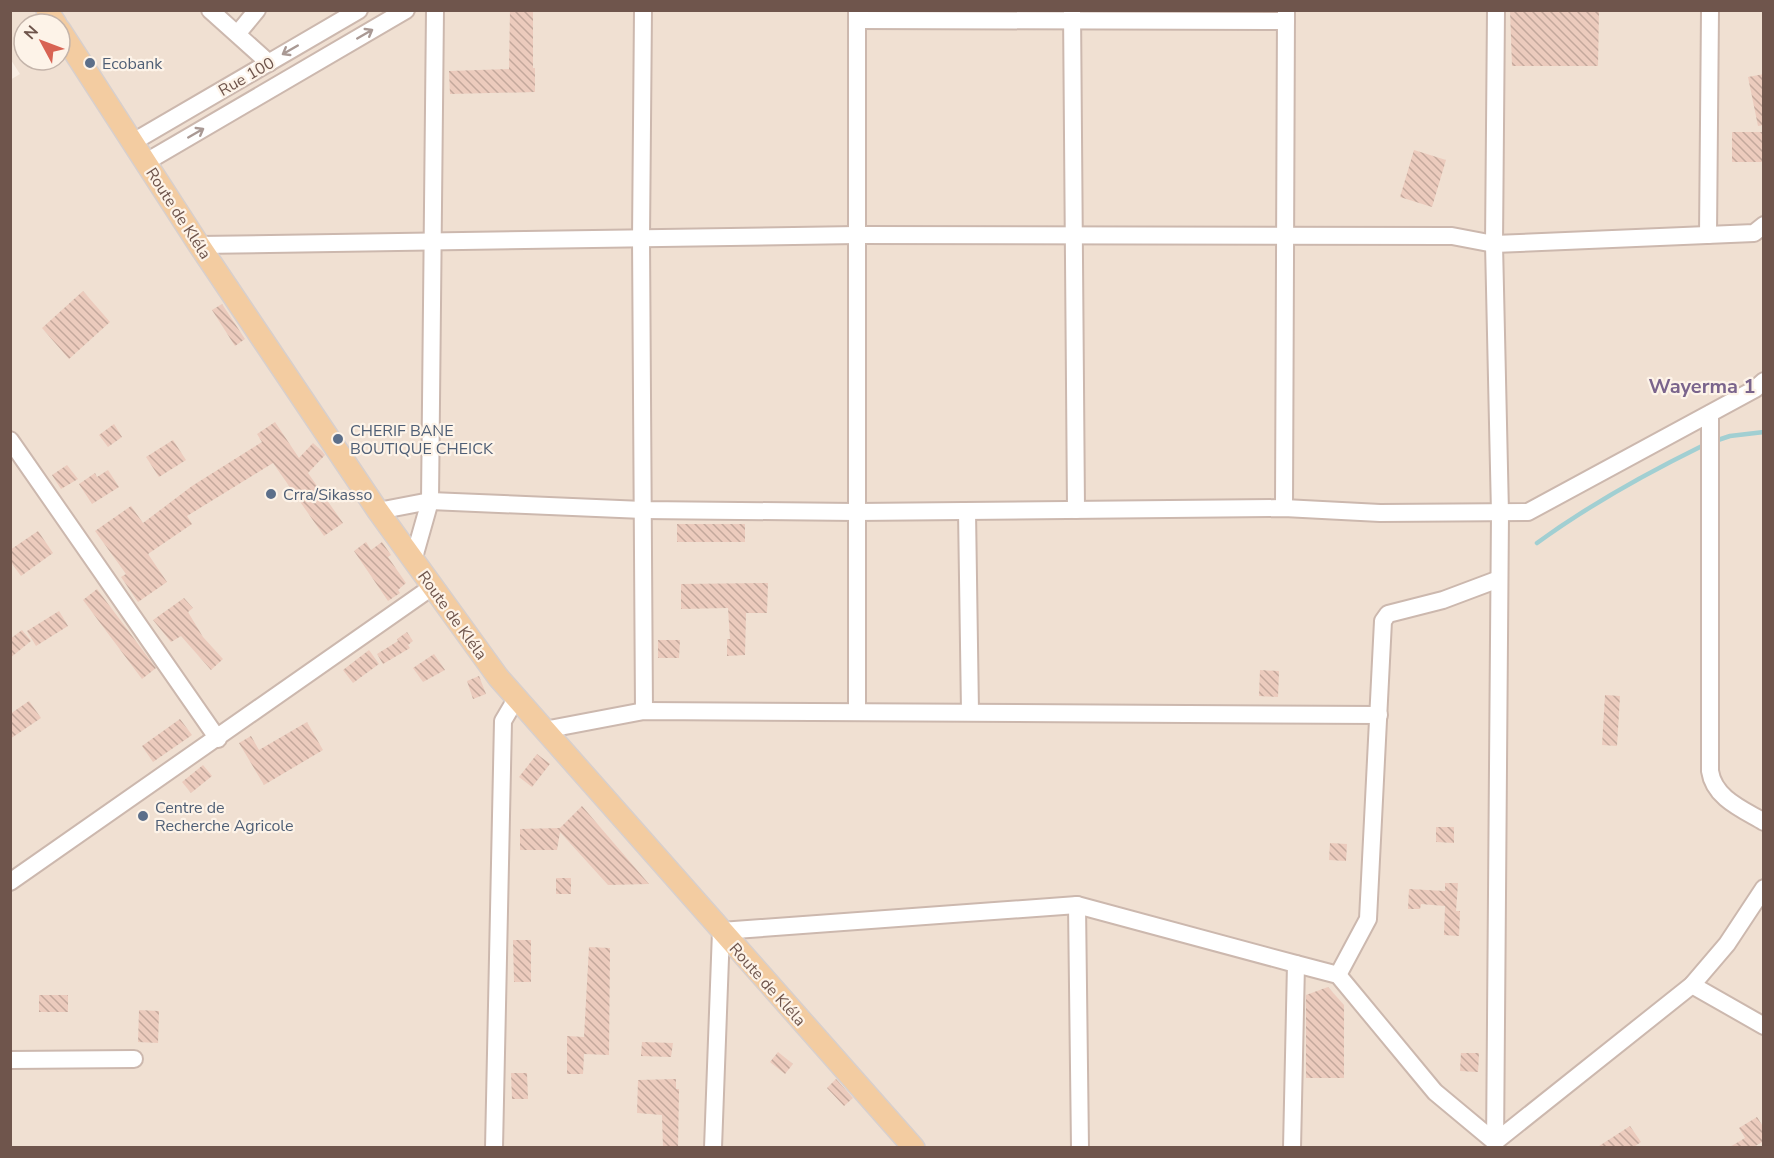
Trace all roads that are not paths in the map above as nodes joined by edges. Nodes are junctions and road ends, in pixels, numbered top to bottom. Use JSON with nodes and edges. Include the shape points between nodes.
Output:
{"nodes":[{"id":1,"x":210,"y":10,"type":"edge"},
{"id":2,"x":257,"y":10,"type":"edge"},
{"id":3,"x":359,"y":10,"type":"edge"},
{"id":4,"x":406,"y":10,"type":"edge"},
{"id":5,"x":435,"y":10,"type":"edge"},
{"id":6,"x":643,"y":10,"type":"edge"},
{"id":7,"x":1496,"y":10,"type":"edge"},
{"id":8,"x":1710,"y":10,"type":"edge"},
{"id":9,"x":857,"y":15,"type":"edge"},
{"id":10,"x":1072,"y":15,"type":"edge"},
{"id":11,"x":1286,"y":16,"type":"edge"},
{"id":12,"x":238,"y":33,"type":"junction"},
{"id":13,"x":72,"y":46,"type":"edge"},
{"id":14,"x":269,"y":63,"type":"junction"},
{"id":15,"x":133,"y":142,"type":"junction"},
{"id":16,"x":146,"y":162,"type":"junction"},
{"id":17,"x":1764,"y":225,"type":"edge"},
{"id":18,"x":857,"y":235,"type":"junction"},
{"id":19,"x":1708,"y":235,"type":"junction"},
{"id":20,"x":1073,"y":236,"type":"junction"},
{"id":21,"x":1283,"y":236,"type":"junction"},
{"id":22,"x":641,"y":238,"type":"junction"},
{"id":23,"x":434,"y":240,"type":"junction"},
{"id":24,"x":1494,"y":244,"type":"junction"},
{"id":25,"x":199,"y":245,"type":"junction"},
{"id":26,"x":1759,"y":385,"type":"edge"},
{"id":27,"x":1710,"y":414,"type":"junction"},
{"id":28,"x":10,"y":440,"type":"edge"},
{"id":29,"x":430,"y":501,"type":"junction"},
{"id":30,"x":1284,"y":508,"type":"junction"},
{"id":31,"x":643,"y":510,"type":"junction"},
{"id":32,"x":1076,"y":510,"type":"junction"},
{"id":33,"x":378,"y":511,"type":"junction"},
{"id":34,"x":967,"y":511,"type":"junction"},
{"id":35,"x":856,"y":512,"type":"junction"},
{"id":36,"x":1500,"y":513,"type":"junction"},
{"id":37,"x":413,"y":561,"type":"junction"},
{"id":38,"x":1499,"y":579,"type":"junction"},
{"id":39,"x":432,"y":588,"type":"junction"},
{"id":40,"x":516,"y":699,"type":"junction"},
{"id":41,"x":645,"y":711,"type":"junction"},
{"id":42,"x":857,"y":711,"type":"junction"},
{"id":43,"x":970,"y":712,"type":"junction"},
{"id":44,"x":1379,"y":715,"type":"junction"},
{"id":45,"x":544,"y":730,"type":"junction"},
{"id":46,"x":218,"y":739,"type":"junction"},
{"id":47,"x":1764,"y":822,"type":"edge"},
{"id":48,"x":10,"y":882,"type":"edge"},
{"id":49,"x":1764,"y":888,"type":"edge"},
{"id":50,"x":1077,"y":905,"type":"junction"},
{"id":51,"x":721,"y":931,"type":"junction"},
{"id":52,"x":1296,"y":964,"type":"junction"},
{"id":53,"x":1338,"y":975,"type":"junction"},
{"id":54,"x":1692,"y":985,"type":"junction"},
{"id":55,"x":1764,"y":1026,"type":"edge"},
{"id":56,"x":134,"y":1059,"type":"dead end"},
{"id":57,"x":10,"y":1060,"type":"edge"},
{"id":58,"x":1495,"y":1145,"type":"edge"},
{"id":59,"x":494,"y":1148,"type":"edge"},
{"id":60,"x":713,"y":1148,"type":"edge"},
{"id":61,"x":914,"y":1148,"type":"edge"},
{"id":62,"x":1080,"y":1148,"type":"edge"},
{"id":63,"x":1292,"y":1148,"type":"edge"}],
"edges":[{"from":1,"to":12,"type":"street"},
{"from":2,"to":12,"type":"street"},
{"from":3,"to":14,"type":"street","name":"Rue 100","one_way":true},
{"from":16,"to":4,"type":"street","one_way":true},
{"from":5,"to":23,"type":"street"},
{"from":6,"to":22,"type":"street"},
{"from":7,"to":24,"type":"street"},
{"from":8,"to":19,"type":"street"},
{"from":9,"to":10,"type":"street"},
{"from":9,"to":18,"type":"street"},
{"from":10,"to":11,"type":"street"},
{"from":10,"to":20,"type":"street"},
{"from":11,"to":21,"type":"street"},
{"from":12,"to":14,"type":"street"},
{"from":13,"to":15,"type":"main road","name":"Route de Kléla"},
{"from":14,"to":15,"type":"street","name":"Rue 100"},
{"from":15,"to":16,"type":"main road","name":"Route de Kléla"},
{"from":16,"to":25,"type":"main road","name":"Route de Kléla"},
{"from":17,"to":19,"type":"street","via":[[1754,233]]},
{"from":18,"to":20,"type":"street"},
{"from":18,"to":22,"type":"street"},
{"from":18,"to":35,"type":"street"},
{"from":19,"to":24,"type":"street"},
{"from":20,"to":21,"type":"street"},
{"from":20,"to":32,"type":"street"},
{"from":21,"to":24,"type":"street","via":[[1452,236]]},
{"from":21,"to":30,"type":"street"},
{"from":22,"to":23,"type":"street"},
{"from":22,"to":31,"type":"street"},
{"from":23,"to":25,"type":"street"},
{"from":23,"to":29,"type":"street"},
{"from":24,"to":36,"type":"street"},
{"from":25,"to":33,"type":"main road","name":"Route de Kléla"},
{"from":26,"to":27,"type":"street"},
{"from":27,"to":36,"type":"street","via":[[1528,512]]},
{"from":27,"to":47,"type":"street","via":[[1710,771],[1718,791]]},
{"from":28,"to":46,"type":"street"},
{"from":29,"to":31,"type":"street"},
{"from":29,"to":33,"type":"street"},
{"from":29,"to":37,"type":"street"},
{"from":30,"to":32,"type":"street"},
{"from":30,"to":36,"type":"street"},
{"from":31,"to":35,"type":"street"},
{"from":31,"to":41,"type":"street"},
{"from":32,"to":34,"type":"street"},
{"from":33,"to":37,"type":"main road","name":"Route de Kléla"},
{"from":34,"to":35,"type":"street"},
{"from":34,"to":43,"type":"street"},
{"from":35,"to":42,"type":"street"},
{"from":36,"to":38,"type":"street"},
{"from":37,"to":39,"type":"main road","name":"Route de Kléla"},
{"from":38,"to":44,"type":"street","via":[[1443,600],[1388,614],[1383,621]]},
{"from":38,"to":58,"type":"street"},
{"from":39,"to":40,"type":"main road","name":"Route de Kléla"},
{"from":39,"to":46,"type":"street"},
{"from":40,"to":45,"type":"main road","name":"Route de Kléla"},
{"from":40,"to":59,"type":"street","via":[[503,721]]},
{"from":41,"to":42,"type":"street"},
{"from":41,"to":45,"type":"street"},
{"from":42,"to":43,"type":"street"},
{"from":43,"to":44,"type":"street"},
{"from":44,"to":53,"type":"street","via":[[1368,919]]},
{"from":45,"to":51,"type":"main road","name":"Route de Kléla"},
{"from":46,"to":48,"type":"street"},
{"from":49,"to":54,"type":"street","via":[[1727,944]]},
{"from":50,"to":51,"type":"street"},
{"from":50,"to":52,"type":"street"},
{"from":50,"to":62,"type":"street"},
{"from":51,"to":60,"type":"street"},
{"from":51,"to":61,"type":"main road","name":"Route de Kléla"},
{"from":52,"to":53,"type":"street"},
{"from":52,"to":63,"type":"street"},
{"from":53,"to":58,"type":"street","via":[[1435,1092]]},
{"from":54,"to":55,"type":"street"},
{"from":54,"to":58,"type":"street"},
{"from":56,"to":57,"type":"street"}]}
